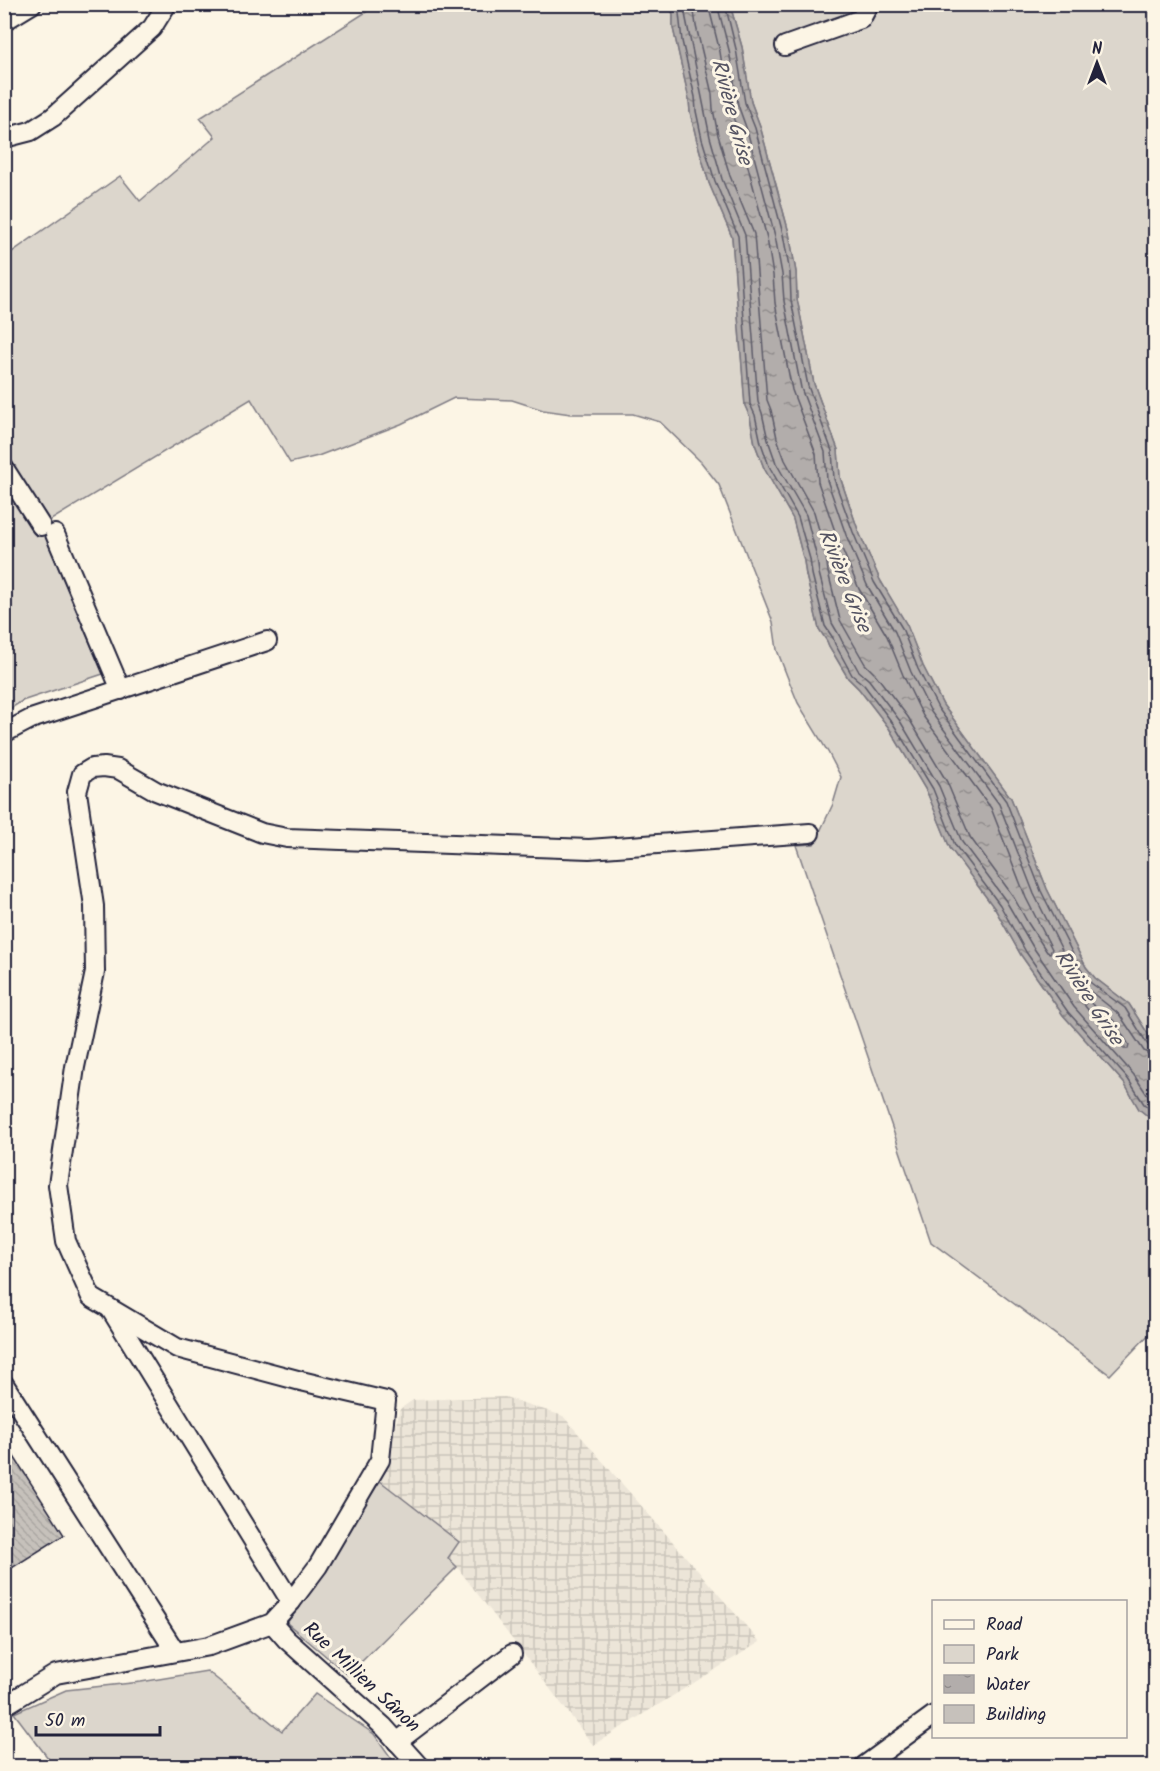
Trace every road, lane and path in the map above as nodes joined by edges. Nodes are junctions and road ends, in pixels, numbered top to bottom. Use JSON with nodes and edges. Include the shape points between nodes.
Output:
{"nodes":[{"id":1,"x":32,"y":4,"type":"edge"},
{"id":2,"x":167,"y":4,"type":"edge"},
{"id":3,"x":869,"y":4,"type":"edge"},
{"id":4,"x":4,"y":21,"type":"edge"},
{"id":5,"x":785,"y":46,"type":"dead end"},
{"id":6,"x":4,"y":138,"type":"edge"},
{"id":7,"x":4,"y":468,"type":"edge"},
{"id":8,"x":267,"y":641,"type":"dead end"},
{"id":9,"x":121,"y":690,"type":"junction"},
{"id":10,"x":4,"y":733,"type":"edge"},
{"id":11,"x":810,"y":833,"type":"dead end"},
{"id":12,"x":110,"y":1308,"type":"junction"},
{"id":13,"x":4,"y":1384,"type":"edge"},
{"id":14,"x":291,"y":1602,"type":"junction"},
{"id":15,"x":272,"y":1623,"type":"junction"},
{"id":16,"x":175,"y":1651,"type":"junction"},
{"id":17,"x":512,"y":1654,"type":"dead end"},
{"id":18,"x":4,"y":1706,"type":"edge"},
{"id":19,"x":932,"y":1716,"type":"edge"},
{"id":20,"x":397,"y":1742,"type":"junction"},
{"id":21,"x":414,"y":1765,"type":"edge"},
{"id":22,"x":864,"y":1767,"type":"edge"}],
"edges":[{"from":1,"to":4,"type":"street"},
{"from":2,"to":6,"type":"street","via":[[152,28],[53,117],[31,131]]},
{"from":3,"to":5,"type":"street","via":[[861,19]]},
{"from":7,"to":9,"type":"street","via":[[48,530]]},
{"from":8,"to":9,"type":"street"},
{"from":9,"to":10,"type":"street","via":[[31,719]]},
{"from":11,"to":12,"type":"street","via":[[589,849],[287,838],[262,833],[156,791],[118,769],[104,766],[82,774],[77,792],[94,906],[95,972],[75,1067],[58,1185],[66,1241],[91,1297]]},
{"from":12,"to":14,"type":"street"},
{"from":12,"to":14,"type":"street","via":[[177,1348],[387,1401],[380,1460],[318,1566]]},
{"from":13,"to":16,"type":"street"},
{"from":14,"to":15,"type":"street"},
{"from":15,"to":16,"type":"street","via":[[209,1646]]},
{"from":15,"to":20,"type":"street","name":"Rue Millien Sânon"},
{"from":16,"to":18,"type":"street","via":[[56,1674]]},
{"from":17,"to":20,"type":"street"},
{"from":19,"to":22,"type":"street"},
{"from":20,"to":21,"type":"street","name":"Rue Millien Sânon"}]}
